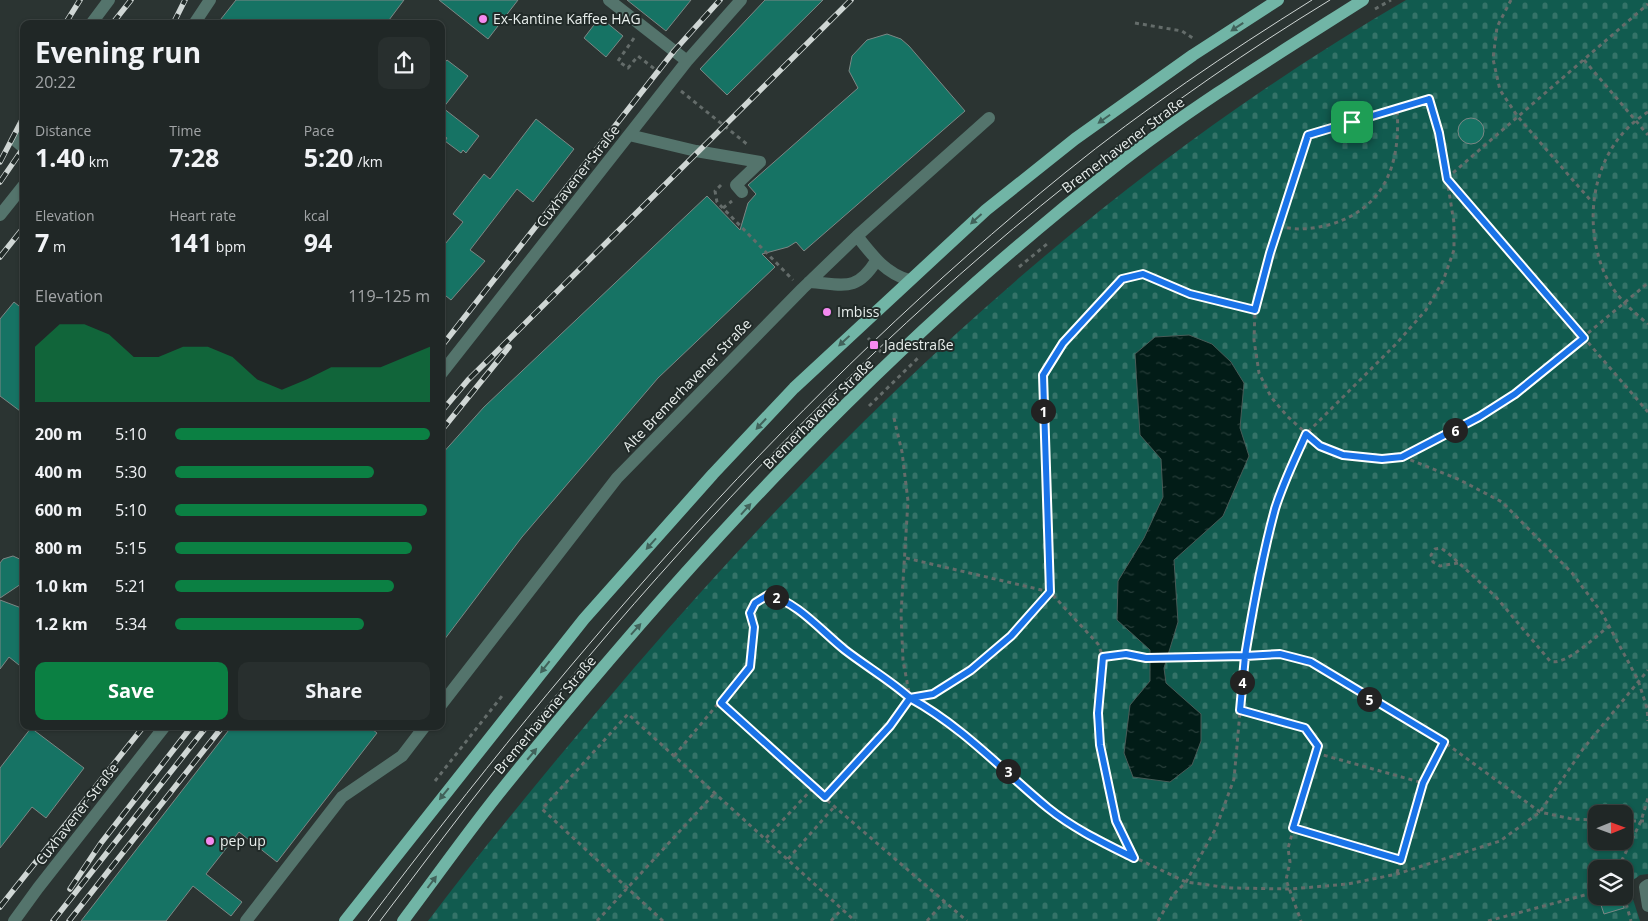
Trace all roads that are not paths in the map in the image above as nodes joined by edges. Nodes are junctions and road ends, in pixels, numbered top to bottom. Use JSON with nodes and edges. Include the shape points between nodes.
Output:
{"nodes":[{"id":1,"x":109,"y":0,"type":"edge"},
{"id":2,"x":210,"y":0,"type":"edge"},
{"id":3,"x":610,"y":0,"type":"edge"},
{"id":4,"x":741,"y":0,"type":"edge"},
{"id":5,"x":1278,"y":0,"type":"edge"},
{"id":6,"x":1363,"y":0,"type":"edge"},
{"id":7,"x":94,"y":20,"type":"edge"},
{"id":8,"x":197,"y":20,"type":"edge"},
{"id":9,"x":687,"y":61,"type":"junction"},
{"id":10,"x":989,"y":118,"type":"dead end"},
{"id":11,"x":20,"y":134,"type":"edge"},
{"id":12,"x":629,"y":135,"type":"junction"},
{"id":13,"x":20,"y":144,"type":"edge"},
{"id":14,"x":20,"y":190,"type":"edge"},
{"id":15,"x":742,"y":192,"type":"dead end"},
{"id":16,"x":0,"y":215,"type":"edge"},
{"id":17,"x":857,"y":236,"type":"junction"},
{"id":18,"x":876,"y":261,"type":"junction"},
{"id":19,"x":909,"y":280,"type":"junction"},
{"id":20,"x":806,"y":286,"type":"junction"},
{"id":21,"x":445,"y":369,"type":"edge"},
{"id":22,"x":445,"y":700,"type":"edge"},
{"id":23,"x":162,"y":730,"type":"edge"},
{"id":24,"x":422,"y":730,"type":"edge"},
{"id":25,"x":1647,"y":886,"type":"edge"},
{"id":26,"x":1648,"y":906,"type":"edge"},
{"id":27,"x":14,"y":921,"type":"edge"},
{"id":28,"x":246,"y":921,"type":"edge"},
{"id":29,"x":345,"y":921,"type":"edge"},
{"id":30,"x":403,"y":921,"type":"edge"}],
"edges":[{"from":1,"to":7,"type":"street"},
{"from":2,"to":8,"type":"street"},
{"from":3,"to":9,"type":"street"},
{"from":4,"to":9,"type":"street","name":"Cuxhavener Straße"},
{"from":5,"to":19,"type":"main road","name":"Bremerhavener Straße","one_way":true,"via":[[1075,138],[986,210]]},
{"from":30,"to":6,"type":"main road","name":"Bremerhavener Straße","one_way":true,"via":[[503,789],[626,640],[761,493],[890,362],[997,264],[1111,170],[1170,126]]},
{"from":9,"to":12,"type":"street","name":"Cuxhavener Straße"},
{"from":10,"to":17,"type":"street","name":"Alte Bremerhavener Straße"},
{"from":11,"to":13,"type":"street","via":[[16,141]]},
{"from":12,"to":15,"type":"street","via":[[760,162],[736,185]]},
{"from":12,"to":21,"type":"street","name":"Cuxhavener Straße"},
{"from":14,"to":16,"type":"street"},
{"from":17,"to":18,"type":"street"},
{"from":17,"to":20,"type":"street","name":"Alte Bremerhavener Straße"},
{"from":18,"to":19,"type":"street","via":[[894,275]]},
{"from":18,"to":20,"type":"street","via":[[867,276],[853,285]]},
{"from":19,"to":29,"type":"main road","name":"Bremerhavener Straße","one_way":true,"via":[[794,388],[584,619]]},
{"from":20,"to":22,"type":"street","name":"Alte Bremerhavener Straße","via":[[617,478]]},
{"from":23,"to":27,"type":"street","name":"Cuxhavener Straße"},
{"from":24,"to":28,"type":"street","via":[[402,756],[342,798]]},
{"from":25,"to":26,"type":"street"}]}
